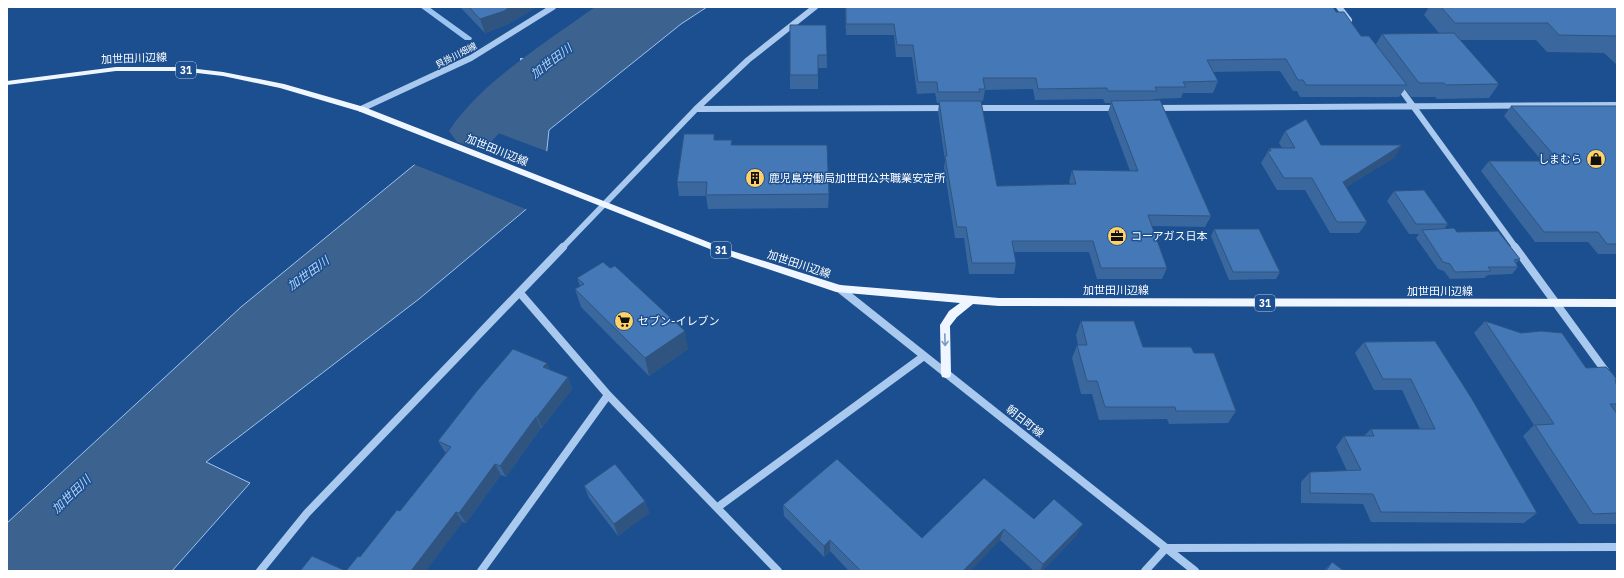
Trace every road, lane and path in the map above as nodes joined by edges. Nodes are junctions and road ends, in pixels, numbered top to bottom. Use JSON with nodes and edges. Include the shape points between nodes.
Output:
{"nodes":[{"id":1,"x":553,"y":7,"type":"edge"},
{"id":2,"x":815,"y":7,"type":"edge"},
{"id":3,"x":1339,"y":7,"type":"edge"},
{"id":4,"x":1353,"y":26,"type":"edge"},
{"id":5,"x":1390,"y":76,"type":"edge"},
{"id":6,"x":7,"y":82,"type":"edge"},
{"id":7,"x":1617,"y":105,"type":"edge"},
{"id":8,"x":951,"y":108,"type":"edge"},
{"id":9,"x":967,"y":108,"type":"edge"},
{"id":10,"x":1127,"y":108,"type":"edge"},
{"id":11,"x":1151,"y":108,"type":"edge"},
{"id":12,"x":1414,"y":108,"type":"junction"},
{"id":13,"x":361,"y":109,"type":"junction"},
{"id":14,"x":696,"y":109,"type":"junction"},
{"id":15,"x":603,"y":205,"type":"junction"},
{"id":16,"x":840,"y":289,"type":"junction"},
{"id":17,"x":520,"y":293,"type":"junction"},
{"id":18,"x":972,"y":299,"type":"junction"},
{"id":19,"x":1617,"y":303,"type":"edge"},
{"id":20,"x":1558,"y":304,"type":"junction"},
{"id":21,"x":924,"y":356,"type":"junction"},
{"id":22,"x":946,"y":374,"type":"junction"},
{"id":23,"x":1617,"y":387,"type":"edge"},
{"id":24,"x":608,"y":395,"type":"junction"},
{"id":25,"x":718,"y":507,"type":"junction"},
{"id":26,"x":1617,"y":547,"type":"edge"},
{"id":27,"x":1166,"y":548,"type":"junction"},
{"id":28,"x":260,"y":571,"type":"edge"},
{"id":29,"x":481,"y":571,"type":"edge"},
{"id":30,"x":778,"y":571,"type":"edge"},
{"id":31,"x":1145,"y":571,"type":"edge"},
{"id":32,"x":1195,"y":571,"type":"edge"}],
"edges":[{"from":1,"to":13,"type":"street","name":"貝掛川畑線","via":[[471,58]]},
{"from":2,"to":14,"type":"street","via":[[748,60]]},
{"from":3,"to":4,"type":"street"},
{"from":5,"to":12,"type":"street"},
{"from":6,"to":13,"type":"main road","name":"加世田川辺線","number":"31","via":[[116,69],[180,69],[274,84]]},
{"from":7,"to":12,"type":"street"},
{"from":8,"to":14,"type":"street"},
{"from":9,"to":10,"type":"street"},
{"from":11,"to":12,"type":"street"},
{"from":12,"to":20,"type":"street"},
{"from":13,"to":15,"type":"main road","name":"加世田川辺線","number":"31"},
{"from":14,"to":15,"type":"street"},
{"from":15,"to":16,"type":"main road","name":"加世田川辺線","number":"31","via":[[723,251]]},
{"from":15,"to":17,"type":"street"},
{"from":16,"to":18,"type":"main road","name":"加世田川辺線","number":"31"},
{"from":16,"to":21,"type":"street","name":"朝日町線"},
{"from":17,"to":24,"type":"street"},
{"from":17,"to":28,"type":"street","via":[[307,513]]},
{"from":18,"to":20,"type":"main road","name":"加世田川辺線","number":"31","via":[[1000,302]]},
{"from":18,"to":22,"type":"main road","one_way":true,"via":[[944,325]]},
{"from":19,"to":20,"type":"main road","name":"加世田川辺線","number":"31"},
{"from":20,"to":23,"type":"street"},
{"from":21,"to":22,"type":"street","name":"朝日町線"},
{"from":21,"to":25,"type":"street"},
{"from":22,"to":27,"type":"street","name":"朝日町線"},
{"from":24,"to":25,"type":"street"},
{"from":24,"to":29,"type":"street"},
{"from":25,"to":30,"type":"street"},
{"from":26,"to":27,"type":"street"},
{"from":27,"to":31,"type":"street"},
{"from":27,"to":32,"type":"street","name":"朝日町線"}]}
